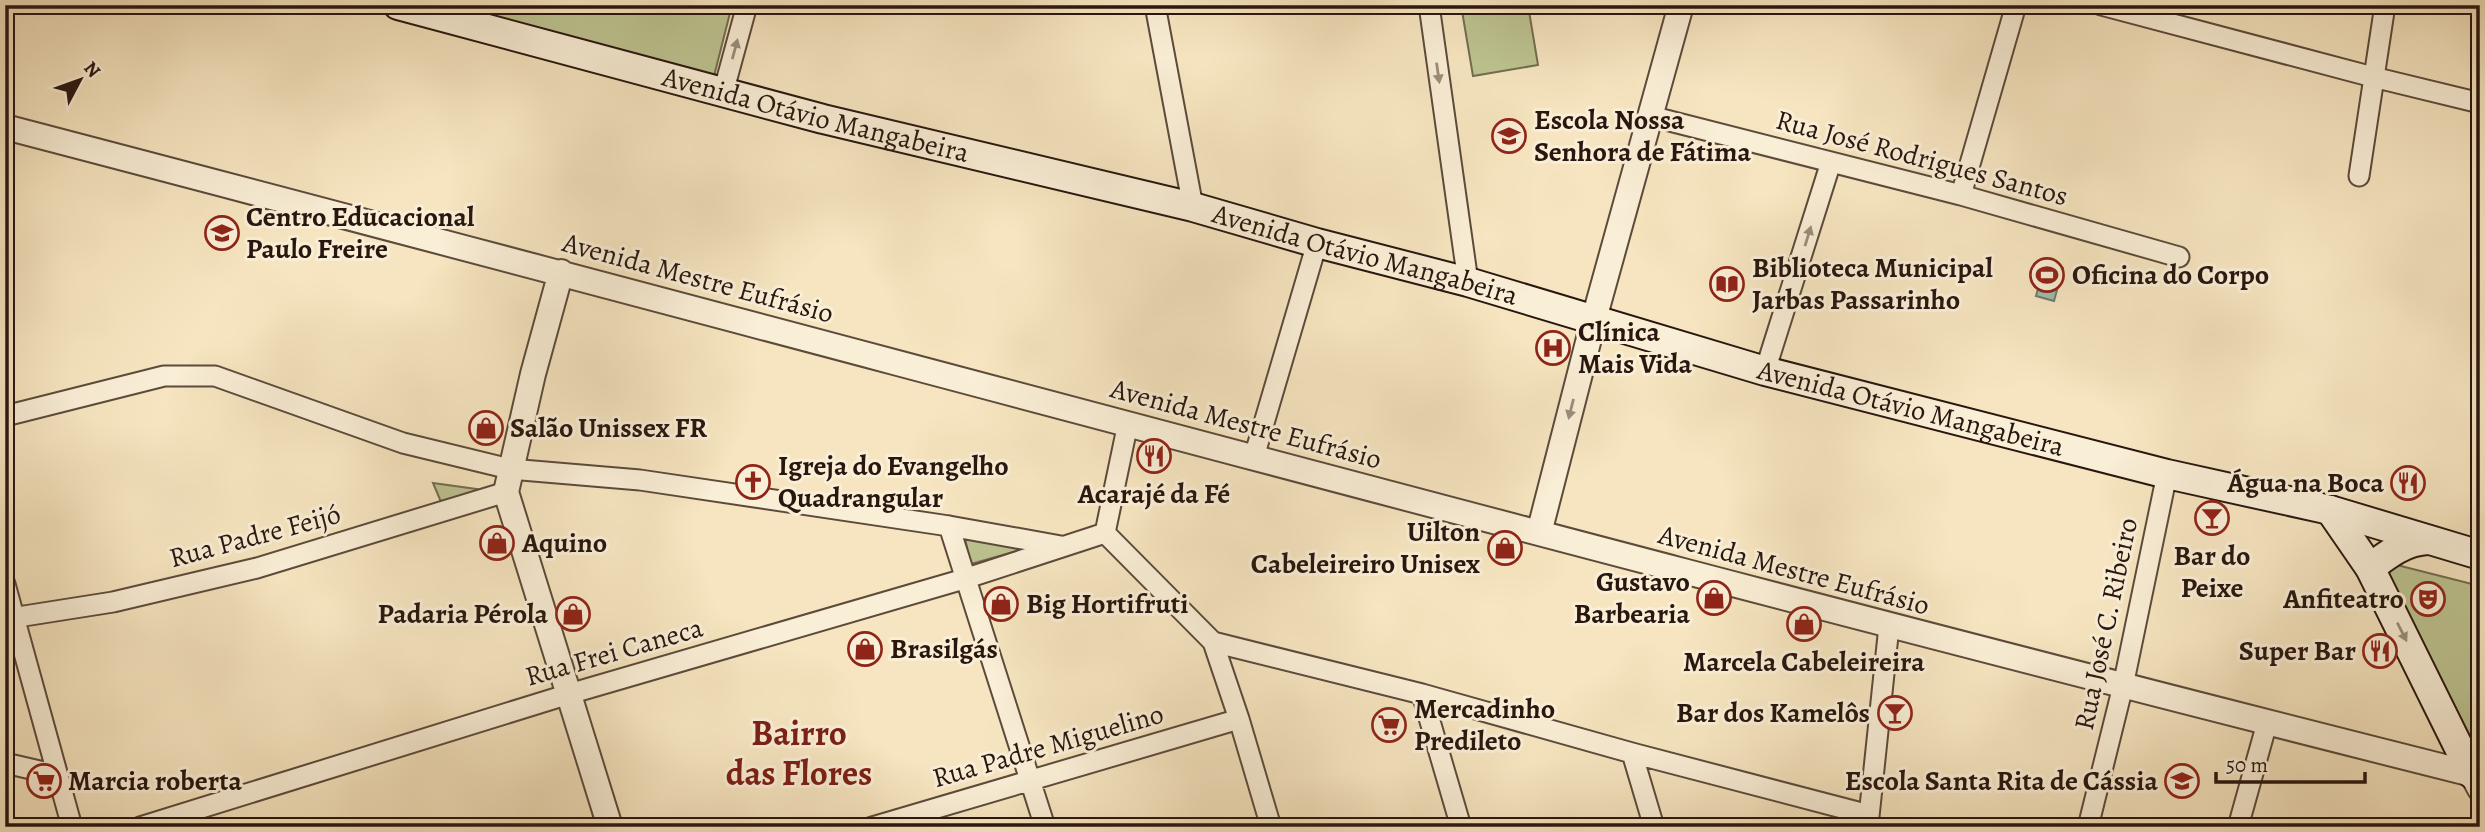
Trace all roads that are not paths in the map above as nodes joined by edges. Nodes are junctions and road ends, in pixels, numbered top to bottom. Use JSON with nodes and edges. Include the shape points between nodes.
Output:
{"nodes":[{"id":1,"x":398,"y":5,"type":"edge"},
{"id":2,"x":747,"y":5,"type":"edge"},
{"id":3,"x":1155,"y":5,"type":"edge"},
{"id":4,"x":1429,"y":5,"type":"edge"},
{"id":5,"x":1681,"y":5,"type":"edge"},
{"id":6,"x":2015,"y":5,"type":"edge"},
{"id":7,"x":2101,"y":5,"type":"edge"},
{"id":8,"x":2385,"y":5,"type":"edge"},
{"id":9,"x":2373,"y":77,"type":"junction"},
{"id":10,"x":723,"y":93,"type":"junction"},
{"id":11,"x":2480,"y":103,"type":"edge"},
{"id":12,"x":1650,"y":116,"type":"junction"},
{"id":13,"x":5,"y":127,"type":"edge"},
{"id":14,"x":1831,"y":162,"type":"junction"},
{"id":15,"x":2359,"y":176,"type":"dead end"},
{"id":16,"x":1961,"y":195,"type":"junction"},
{"id":17,"x":1192,"y":207,"type":"junction"},
{"id":18,"x":1317,"y":243,"type":"junction"},
{"id":19,"x":2179,"y":257,"type":"dead end"},
{"id":20,"x":561,"y":272,"type":"junction"},
{"id":21,"x":1468,"y":282,"type":"junction"},
{"id":22,"x":1594,"y":319,"type":"junction"},
{"id":23,"x":1766,"y":371,"type":"junction"},
{"id":24,"x":5,"y":416,"type":"edge"},
{"id":25,"x":1129,"y":423,"type":"junction"},
{"id":26,"x":1254,"y":457,"type":"junction"},
{"id":27,"x":2167,"y":474,"type":"junction"},
{"id":28,"x":508,"y":481,"type":"junction"},
{"id":29,"x":2330,"y":510,"type":"junction"},
{"id":30,"x":949,"y":526,"type":"junction"},
{"id":31,"x":1105,"y":533,"type":"junction"},
{"id":32,"x":1539,"y":533,"type":"junction"},
{"id":33,"x":2431,"y":540,"type":"junction"},
{"id":34,"x":1062,"y":546,"type":"junction"},
{"id":35,"x":2480,"y":555,"type":"edge"},
{"id":36,"x":2370,"y":568,"type":"junction"},
{"id":37,"x":964,"y":579,"type":"junction"},
{"id":38,"x":5,"y":584,"type":"edge"},
{"id":39,"x":10,"y":618,"type":"edge"},
{"id":40,"x":1889,"y":626,"type":"junction"},
{"id":41,"x":1213,"y":642,"type":"junction"},
{"id":42,"x":2123,"y":686,"type":"junction"},
{"id":43,"x":569,"y":694,"type":"junction"},
{"id":44,"x":1422,"y":694,"type":"junction"},
{"id":45,"x":1239,"y":719,"type":"junction"},
{"id":46,"x":2267,"y":723,"type":"junction"},
{"id":47,"x":1632,"y":753,"type":"junction"},
{"id":48,"x":5,"y":763,"type":"edge"},
{"id":49,"x":57,"y":775,"type":"junction"},
{"id":50,"x":1030,"y":779,"type":"junction"},
{"id":51,"x":2477,"y":779,"type":"edge"},
{"id":52,"x":1869,"y":821,"type":"edge"},
{"id":53,"x":72,"y":827,"type":"edge"},
{"id":54,"x":141,"y":827,"type":"edge"},
{"id":55,"x":610,"y":827,"type":"edge"},
{"id":56,"x":872,"y":827,"type":"edge"},
{"id":57,"x":1045,"y":827,"type":"edge"},
{"id":58,"x":1271,"y":827,"type":"edge"},
{"id":59,"x":1461,"y":827,"type":"edge"},
{"id":60,"x":1654,"y":827,"type":"edge"},
{"id":61,"x":2088,"y":827,"type":"edge"},
{"id":62,"x":2238,"y":827,"type":"edge"}],
"edges":[{"from":1,"to":10,"type":"main road","name":"Avenida Otávio Mangabeira"},
{"from":10,"to":2,"type":"street","one_way":true},
{"from":3,"to":17,"type":"street"},
{"from":4,"to":21,"type":"street","one_way":true},
{"from":5,"to":12,"type":"street"},
{"from":6,"to":16,"type":"street"},
{"from":7,"to":9,"type":"street"},
{"from":8,"to":9,"type":"street"},
{"from":9,"to":11,"type":"street"},
{"from":9,"to":15,"type":"street"},
{"from":10,"to":17,"type":"main road","name":"Avenida Otávio Mangabeira"},
{"from":12,"to":14,"type":"street","name":"Rua José Rodrigues Santos"},
{"from":12,"to":22,"type":"street"},
{"from":13,"to":20,"type":"street","name":"Avenida Mestre Eufrásio"},
{"from":14,"to":16,"type":"street","name":"Rua José Rodrigues Santos"},
{"from":23,"to":14,"type":"street","one_way":true},
{"from":16,"to":19,"type":"street","name":"Rua José Rodrigues Santos"},
{"from":17,"to":18,"type":"main road","name":"Avenida Otávio Mangabeira"},
{"from":18,"to":21,"type":"main road","name":"Avenida Otávio Mangabeira"},
{"from":18,"to":26,"type":"street"},
{"from":20,"to":25,"type":"street","name":"Avenida Mestre Eufrásio"},
{"from":20,"to":28,"type":"street"},
{"from":21,"to":22,"type":"main road","name":"Avenida Otávio Mangabeira"},
{"from":22,"to":23,"type":"main road","name":"Avenida Otávio Mangabeira"},
{"from":22,"to":32,"type":"street","one_way":true},
{"from":23,"to":27,"type":"main road","name":"Avenida Otávio Mangabeira"},
{"from":24,"to":28,"type":"street","via":[[163,376],[215,376]]},
{"from":25,"to":26,"type":"street","name":"Avenida Mestre Eufrásio"},
{"from":25,"to":31,"type":"street"},
{"from":26,"to":32,"type":"street","name":"Avenida Mestre Eufrásio"},
{"from":27,"to":29,"type":"main road","name":"Avenida Otávio Mangabeira"},
{"from":27,"to":42,"type":"street","name":"Rua José C. Ribeiro"},
{"from":28,"to":30,"type":"street","via":[[640,480]]},
{"from":28,"to":39,"type":"street","name":"Rua Padre Feijó","via":[[257,568],[113,602]]},
{"from":28,"to":43,"type":"street"},
{"from":29,"to":33,"type":"main road","name":"Avenida Otávio Mangabeira"},
{"from":29,"to":36,"type":"main road"},
{"from":30,"to":34,"type":"street"},
{"from":30,"to":37,"type":"street"},
{"from":31,"to":34,"type":"street","name":"Rua Frei Caneca"},
{"from":31,"to":41,"type":"street"},
{"from":32,"to":40,"type":"street","name":"Avenida Mestre Eufrásio"},
{"from":33,"to":35,"type":"main road","name":"Avenida Otávio Mangabeira"},
{"from":33,"to":36,"type":"main road","via":[[2396,548]]},
{"from":34,"to":37,"type":"street","name":"Rua Frei Caneca"},
{"from":36,"to":51,"type":"main road","one_way":true},
{"from":37,"to":43,"type":"street","name":"Rua Frei Caneca"},
{"from":37,"to":50,"type":"street"},
{"from":38,"to":39,"type":"street"},
{"from":39,"to":49,"type":"street"},
{"from":40,"to":42,"type":"street","name":"Avenida Mestre Eufrásio"},
{"from":40,"to":52,"type":"street"},
{"from":41,"to":44,"type":"street"},
{"from":41,"to":45,"type":"street"},
{"from":42,"to":46,"type":"street","name":"Avenida Mestre Eufrásio"},
{"from":42,"to":61,"type":"street","name":"Rua José C. Ribeiro"},
{"from":43,"to":54,"type":"street","name":"Rua Frei Caneca"},
{"from":43,"to":55,"type":"street"},
{"from":44,"to":47,"type":"street"},
{"from":44,"to":59,"type":"street"},
{"from":45,"to":50,"type":"street","name":"Rua Padre Miguelino"},
{"from":45,"to":58,"type":"street"},
{"from":46,"to":51,"type":"street","name":"Avenida Mestre Eufrásio"},
{"from":46,"to":62,"type":"street"},
{"from":47,"to":52,"type":"street"},
{"from":47,"to":60,"type":"street"},
{"from":48,"to":49,"type":"street"},
{"from":49,"to":53,"type":"street"},
{"from":50,"to":56,"type":"street","name":"Rua Padre Miguelino"},
{"from":50,"to":57,"type":"street"}]}
